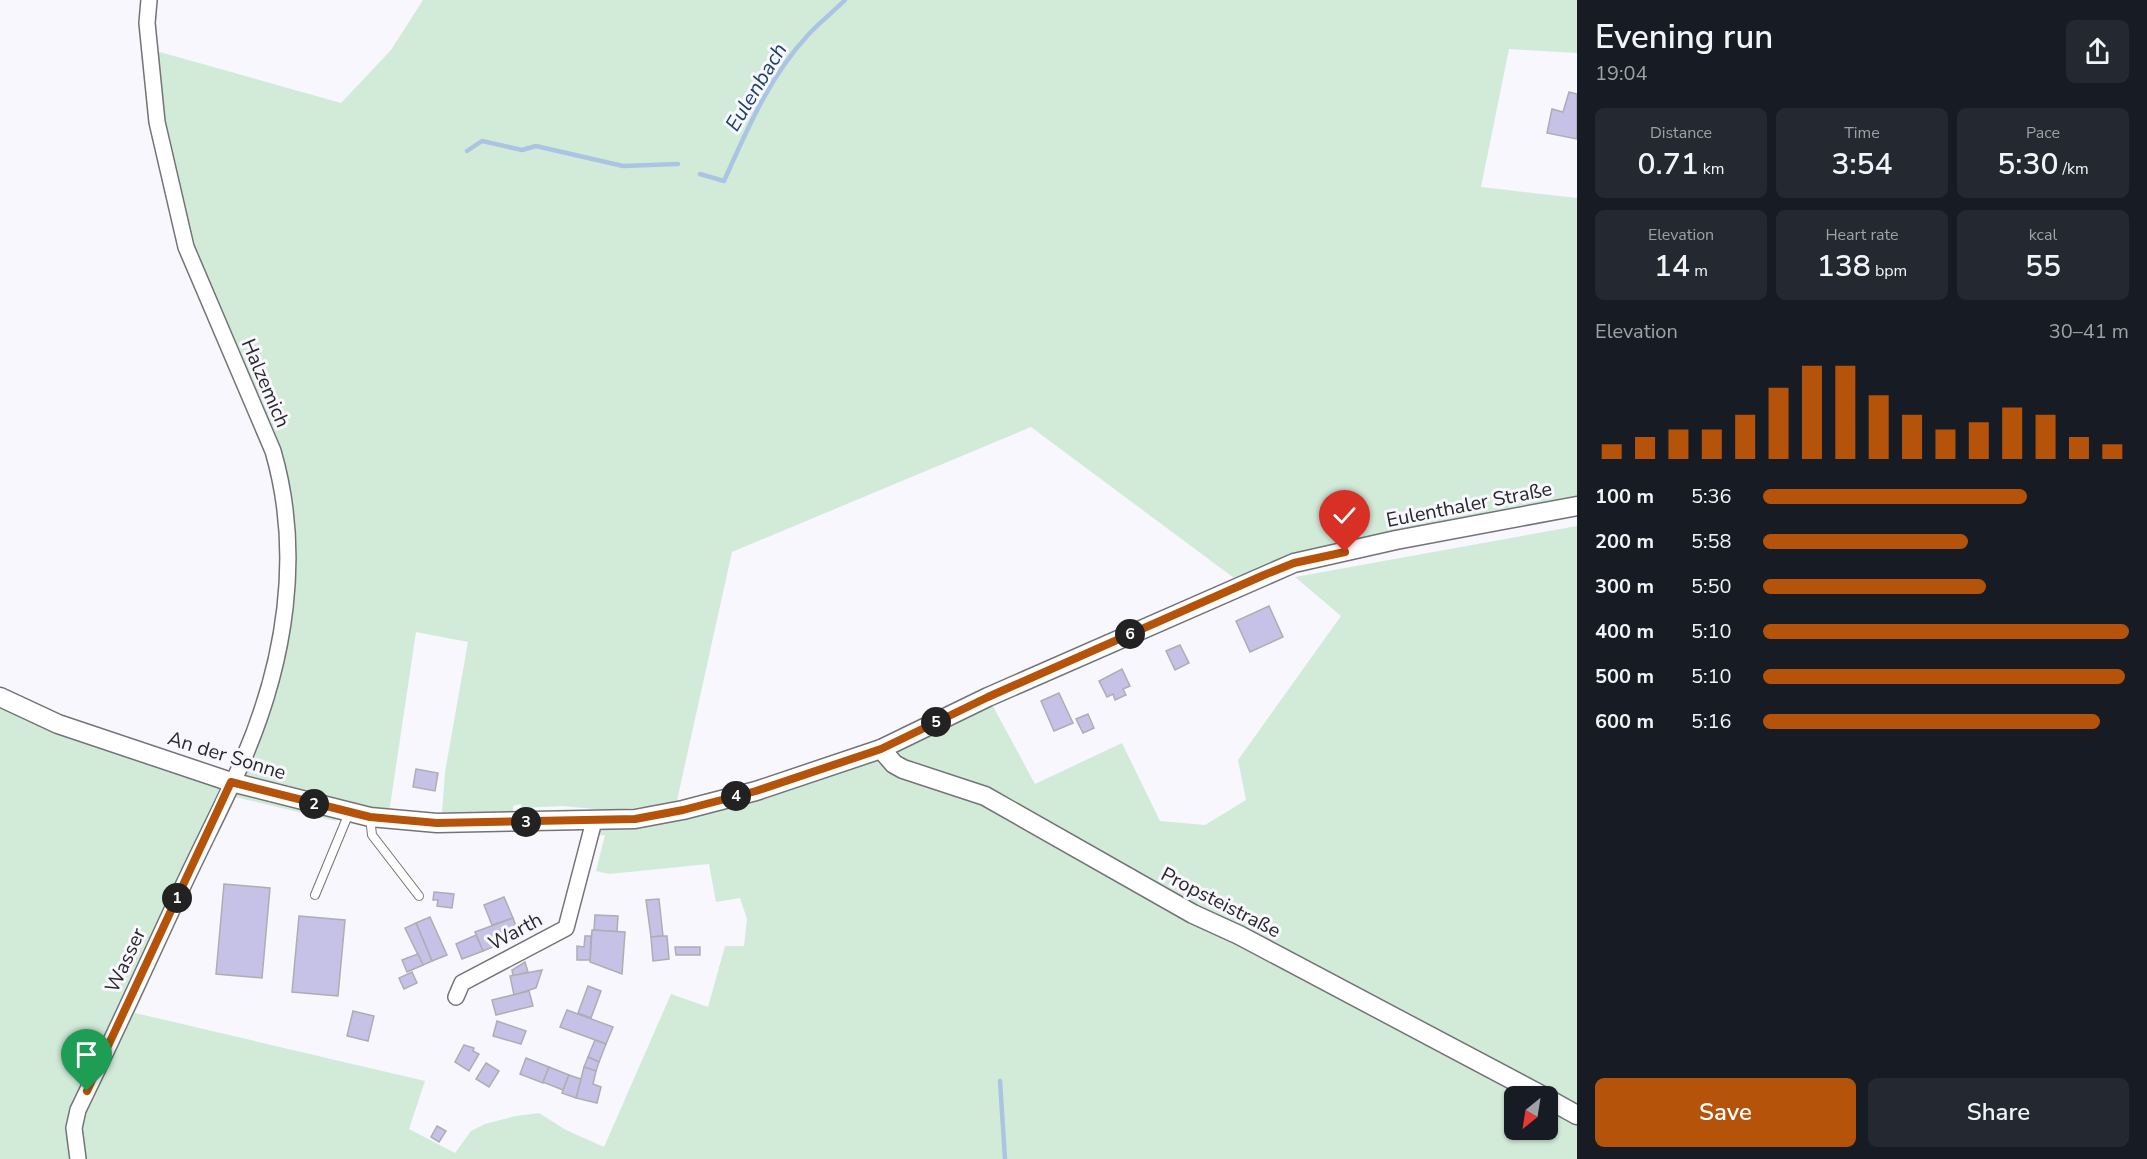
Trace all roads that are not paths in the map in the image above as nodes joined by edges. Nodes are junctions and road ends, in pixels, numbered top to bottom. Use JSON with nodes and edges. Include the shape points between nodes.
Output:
{"nodes":[{"id":1,"x":149,"y":0,"type":"edge"},
{"id":2,"x":1577,"y":506,"type":"edge"},
{"id":3,"x":0,"y":697,"type":"edge"},
{"id":4,"x":881,"y":749,"type":"junction"},
{"id":5,"x":231,"y":782,"type":"junction"},
{"id":6,"x":349,"y":813,"type":"junction"},
{"id":7,"x":370,"y":817,"type":"junction"},
{"id":8,"x":594,"y":821,"type":"junction"},
{"id":9,"x":315,"y":895,"type":"dead end"},
{"id":10,"x":419,"y":896,"type":"dead end"},
{"id":11,"x":456,"y":997,"type":"dead end"},
{"id":12,"x":1525,"y":1086,"type":"edge"},
{"id":13,"x":1558,"y":1105,"type":"edge"},
{"id":14,"x":1577,"y":1115,"type":"edge"},
{"id":15,"x":78,"y":1159,"type":"edge"}],
"edges":[{"from":1,"to":5,"type":"street","name":"Halzemich","via":[[147,23],[157,122],[186,248],[273,451],[287,524],[283,635],[243,761]]},
{"from":2,"to":4,"type":"street","name":"Eulenthaler Straße","via":[[1294,563],[1008,688]]},
{"from":3,"to":5,"type":"street","name":"An der Sonne","via":[[58,724]]},
{"from":4,"to":8,"type":"street","name":"Eulenthaler Straße","via":[[756,791],[683,810],[635,819]]},
{"from":4,"to":12,"type":"street","name":"Propsteistraße","via":[[903,769],[985,796],[1192,914]]},
{"from":5,"to":6,"type":"street","name":"An der Sonne"},
{"from":5,"to":15,"type":"street","name":"Wasser","via":[[78,1110],[74,1128]]},
{"from":6,"to":7,"type":"street","name":"An der Sonne"},
{"from":6,"to":9,"type":"lane"},
{"from":7,"to":8,"type":"street","name":"An der Sonne","via":[[437,823]]},
{"from":7,"to":10,"type":"lane","via":[[372,835]]},
{"from":8,"to":11,"type":"street","name":"Warth","via":[[566,928],[462,982]]},
{"from":13,"to":14,"type":"street"}]}
